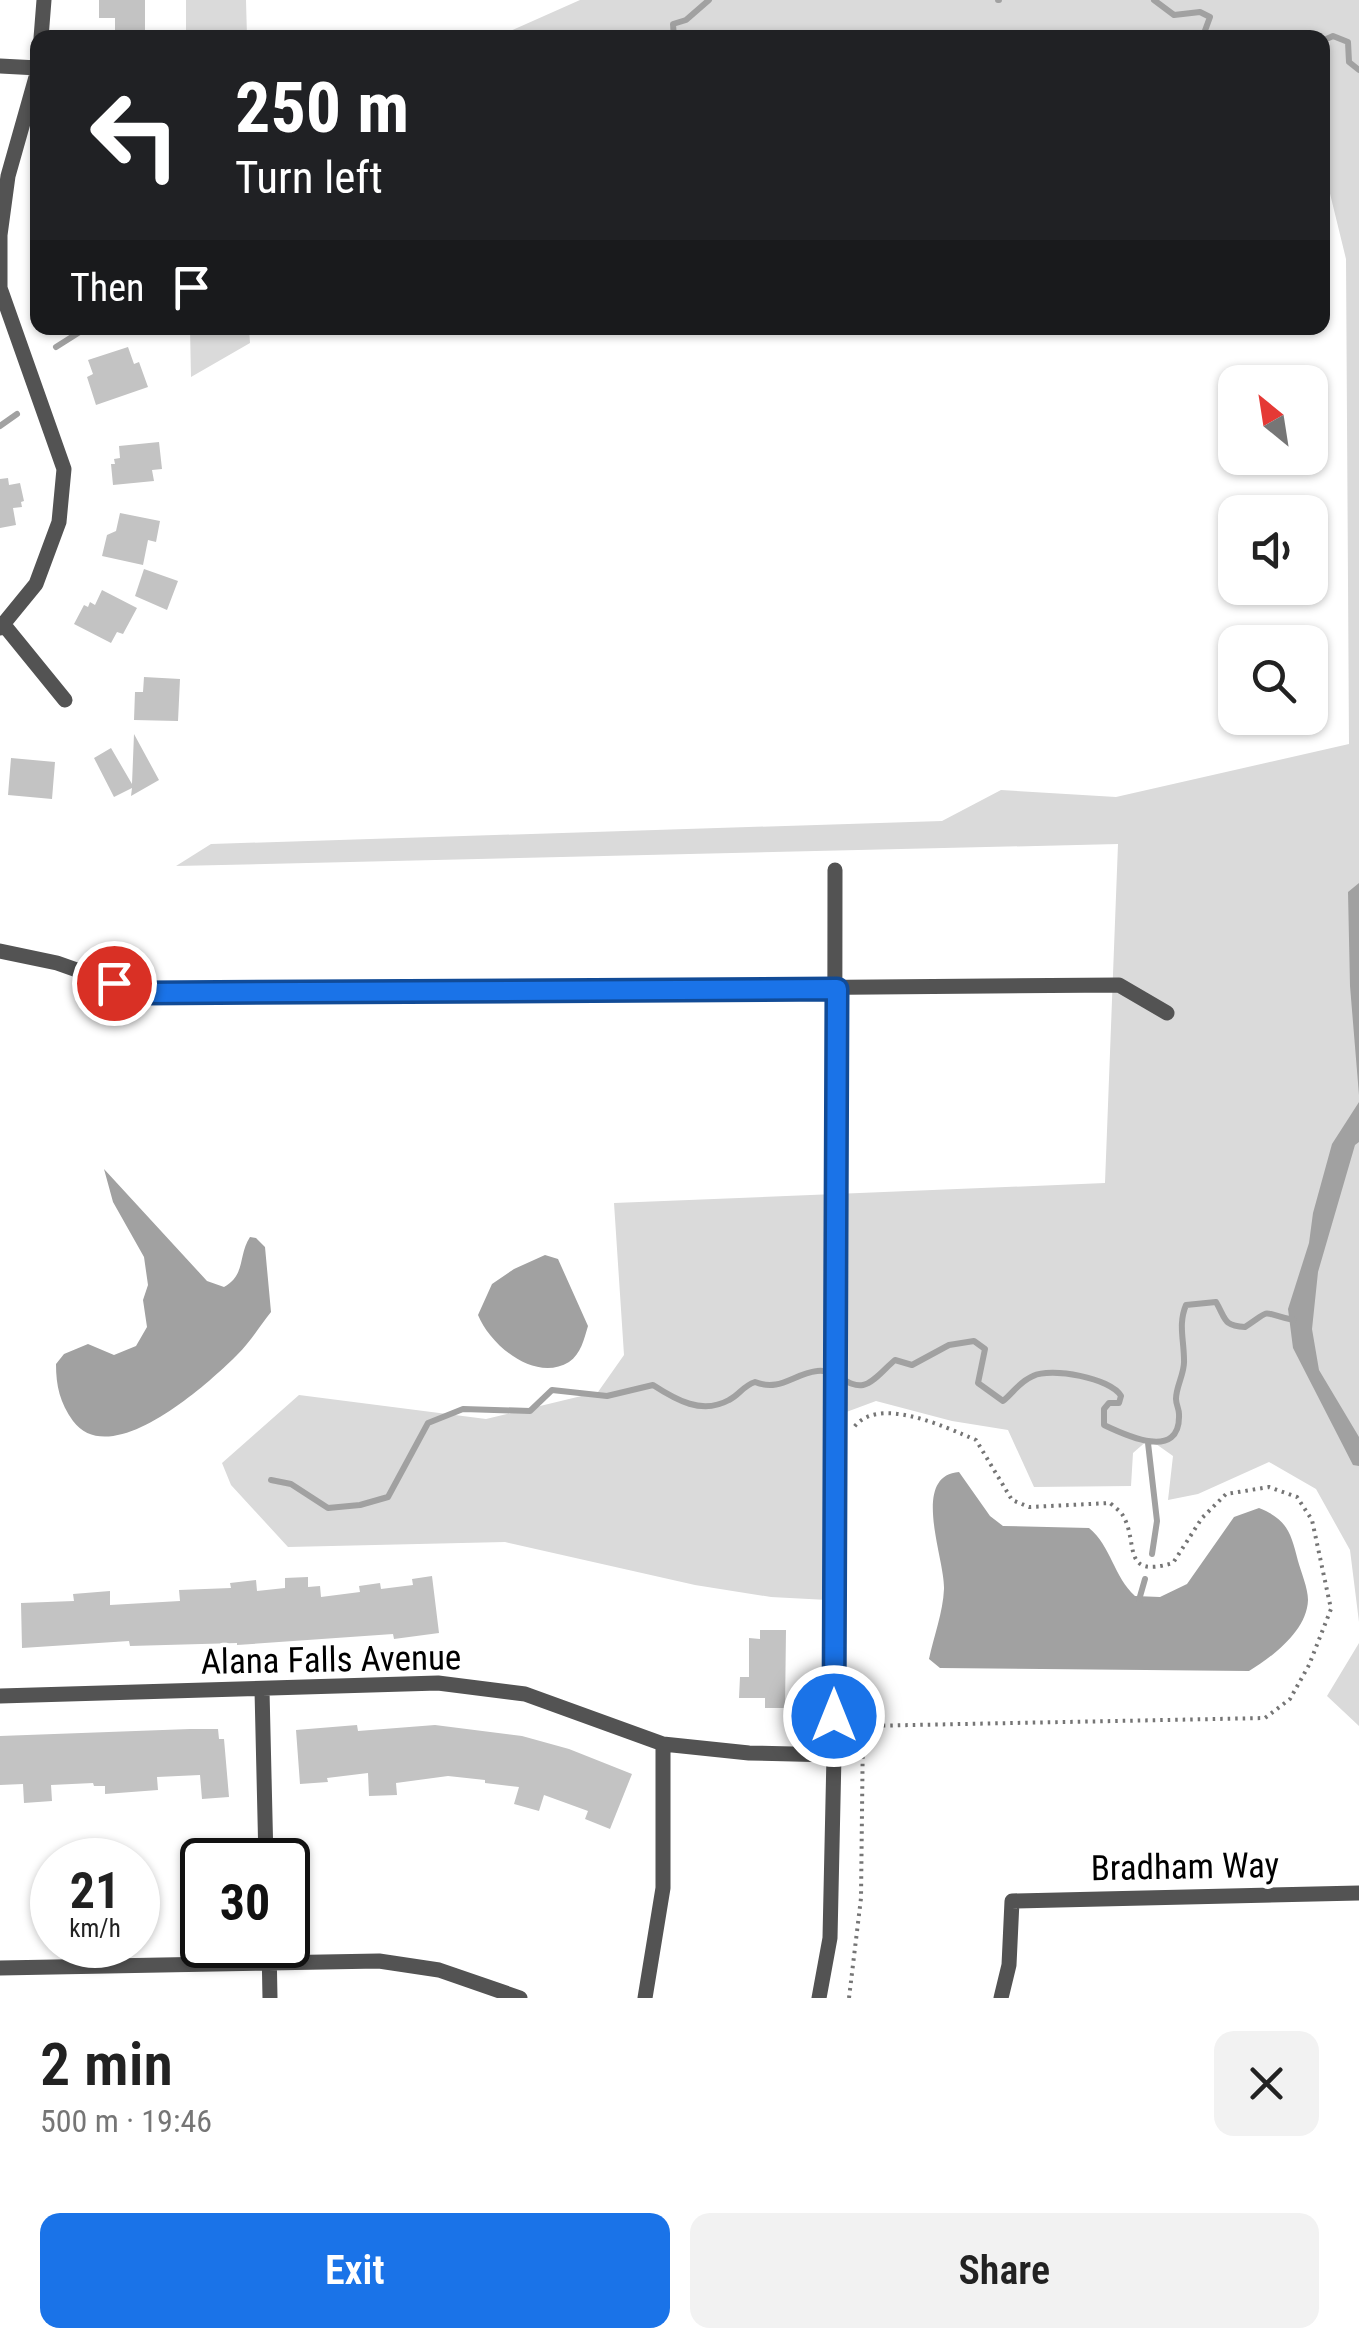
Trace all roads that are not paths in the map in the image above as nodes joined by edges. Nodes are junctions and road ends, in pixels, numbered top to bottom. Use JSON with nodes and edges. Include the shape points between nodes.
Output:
{"nodes":[{"id":1,"x":44,"y":0,"type":"edge"},
{"id":2,"x":42,"y":30,"type":"edge"},
{"id":3,"x":0,"y":66,"type":"edge"},
{"id":4,"x":30,"y":68,"type":"edge"},
{"id":5,"x":30,"y":98,"type":"edge"},
{"id":6,"x":0,"y":288,"type":"edge"},
{"id":7,"x":2,"y":627,"type":"edge"},
{"id":8,"x":64,"y":700,"type":"dead end"},
{"id":9,"x":835,"y":870,"type":"dead end"},
{"id":10,"x":0,"y":951,"type":"edge"},
{"id":11,"x":837,"y":989,"type":"junction"},
{"id":12,"x":1167,"y":1013,"type":"dead end"},
{"id":13,"x":262,"y":1690,"type":"junction"},
{"id":14,"x":0,"y":1696,"type":"edge"},
{"id":15,"x":663,"y":1744,"type":"junction"},
{"id":16,"x":834,"y":1755,"type":"junction"},
{"id":17,"x":265,"y":1838,"type":"edge"},
{"id":18,"x":1359,"y":1894,"type":"edge"},
{"id":19,"x":310,"y":1964,"type":"edge"},
{"id":20,"x":180,"y":1965,"type":"edge"},
{"id":21,"x":0,"y":1968,"type":"edge"},
{"id":22,"x":269,"y":1968,"type":"edge"},
{"id":23,"x":270,"y":1998,"type":"edge"},
{"id":24,"x":520,"y":1998,"type":"edge"},
{"id":25,"x":645,"y":1998,"type":"edge"},
{"id":26,"x":819,"y":1998,"type":"edge"},
{"id":27,"x":1001,"y":1998,"type":"edge"}],
"edges":[{"from":1,"to":2,"type":"street"},
{"from":3,"to":4,"type":"street"},
{"from":5,"to":6,"type":"street","via":[[8,176]]},
{"from":6,"to":7,"type":"street","via":[[64,470],[59,522],[36,584]]},
{"from":7,"to":8,"type":"street"},
{"from":9,"to":11,"type":"street"},
{"from":10,"to":11,"type":"street","via":[[142,993]]},
{"from":11,"to":12,"type":"street","via":[[1119,986]]},
{"from":11,"to":16,"type":"street"},
{"from":13,"to":14,"type":"street","name":"Alana Falls Avenue"},
{"from":13,"to":15,"type":"street","name":"Alana Falls Avenue","via":[[438,1683],[525,1694]]},
{"from":13,"to":17,"type":"street"},
{"from":15,"to":16,"type":"street","name":"Alana Falls Avenue"},
{"from":15,"to":25,"type":"street","via":[[663,1888]]},
{"from":16,"to":26,"type":"street","via":[[830,1938]]},
{"from":18,"to":27,"type":"street","name":"Bradham Way","via":[[1012,1901],[1010,1965]]},
{"from":19,"to":24,"type":"street","via":[[408,1963]]},
{"from":20,"to":21,"type":"street"},
{"from":22,"to":23,"type":"street"}]}
